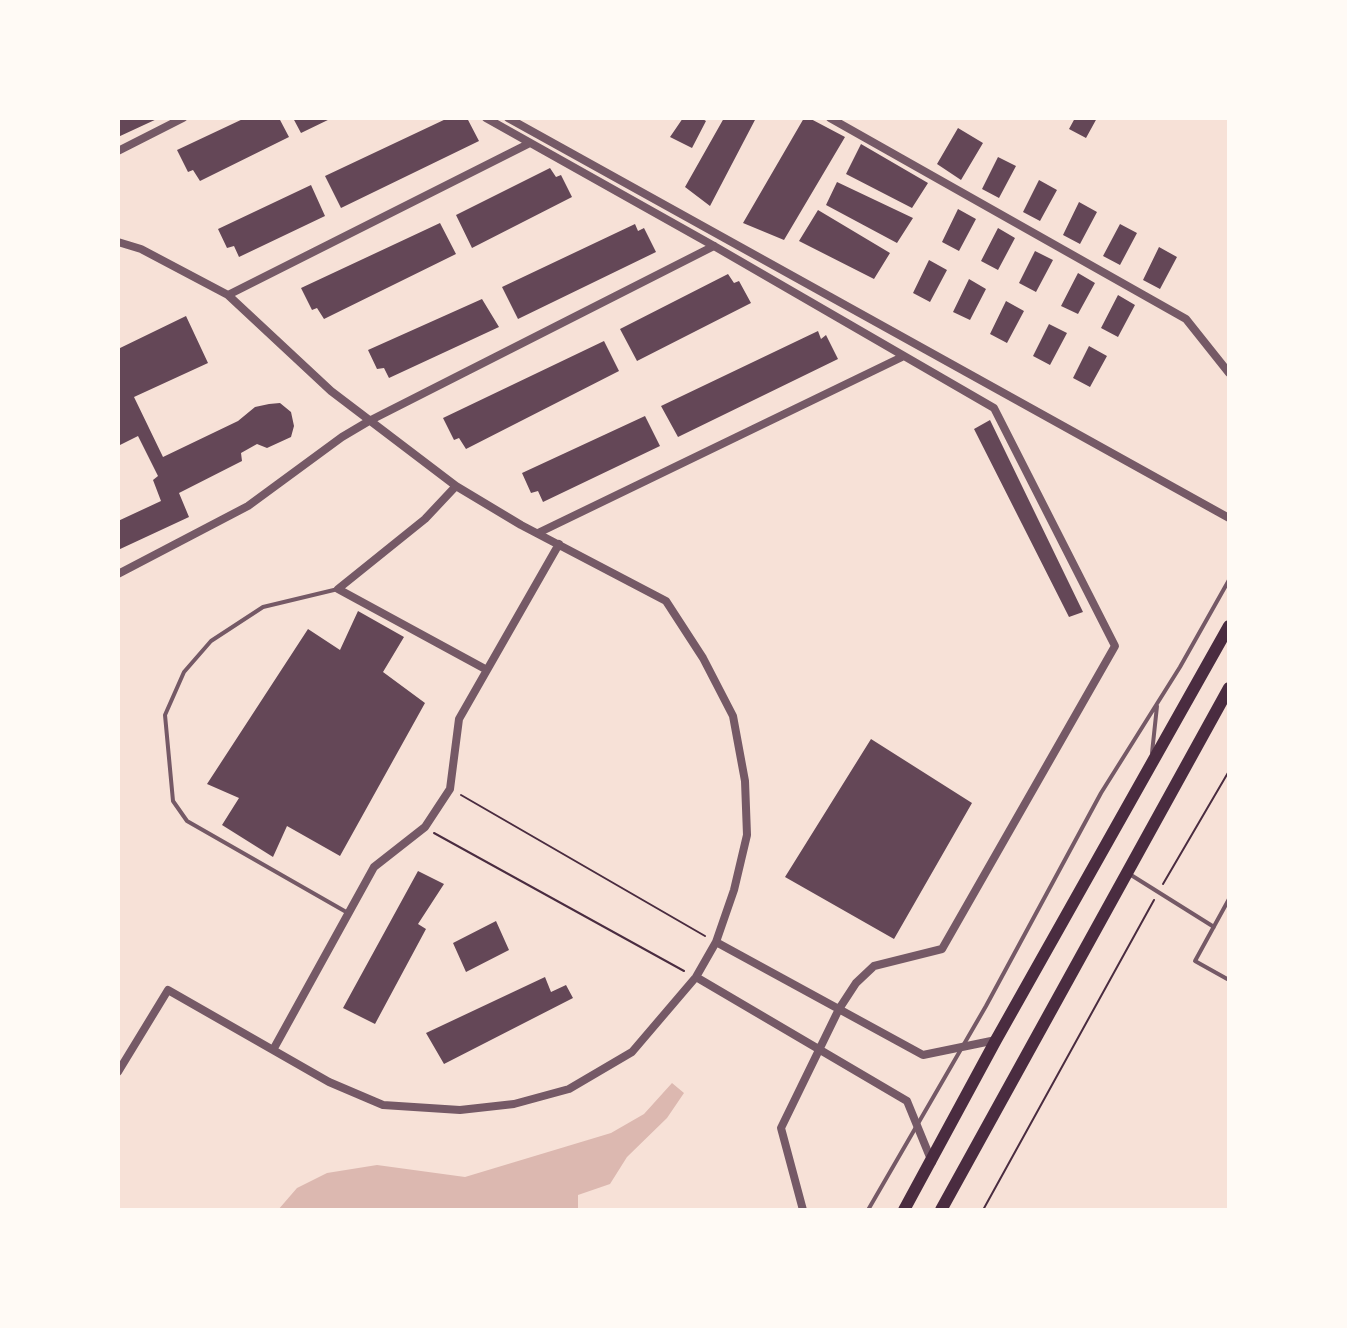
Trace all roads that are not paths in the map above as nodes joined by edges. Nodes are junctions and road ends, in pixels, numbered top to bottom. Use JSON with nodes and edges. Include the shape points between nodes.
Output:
{"nodes":[{"id":1,"x":183,"y":118,"type":"edge"},
{"id":2,"x":486,"y":118,"type":"edge"},
{"id":3,"x":509,"y":118,"type":"edge"},
{"id":4,"x":830,"y":118,"type":"edge"},
{"id":5,"x":530,"y":143,"type":"junction"},
{"id":6,"x":118,"y":151,"type":"edge"},
{"id":7,"x":118,"y":242,"type":"edge"},
{"id":8,"x":714,"y":246,"type":"junction"},
{"id":9,"x":228,"y":295,"type":"junction"},
{"id":10,"x":902,"y":357,"type":"junction"},
{"id":11,"x":1229,"y":373,"type":"edge"},
{"id":12,"x":369,"y":421,"type":"junction"},
{"id":13,"x":456,"y":486,"type":"junction"},
{"id":14,"x":1229,"y":518,"type":"edge"},
{"id":15,"x":538,"y":533,"type":"junction"},
{"id":16,"x":559,"y":544,"type":"junction"},
{"id":17,"x":118,"y":574,"type":"edge"},
{"id":18,"x":1229,"y":580,"type":"edge"},
{"id":19,"x":338,"y":589,"type":"junction"},
{"id":20,"x":1229,"y":626,"type":"edge"},
{"id":21,"x":487,"y":670,"type":"junction"},
{"id":22,"x":1229,"y":688,"type":"edge"},
{"id":23,"x":1157,"y":704,"type":"junction"},
{"id":24,"x":1151,"y":765,"type":"junction"},
{"id":25,"x":1127,"y":873,"type":"junction"},
{"id":26,"x":1229,"y":899,"type":"edge"},
{"id":27,"x":348,"y":913,"type":"junction"},
{"id":28,"x":1214,"y":927,"type":"junction"},
{"id":29,"x":716,"y":942,"type":"junction"},
{"id":30,"x":696,"y":977,"type":"junction"},
{"id":31,"x":1229,"y":980,"type":"edge"},
{"id":32,"x":839,"y":1009,"type":"junction"},
{"id":33,"x":996,"y":1040,"type":"junction"},
{"id":34,"x":962,"y":1047,"type":"junction"},
{"id":35,"x":273,"y":1050,"type":"junction"},
{"id":36,"x":821,"y":1050,"type":"junction"},
{"id":37,"x":118,"y":1072,"type":"edge"},
{"id":38,"x":917,"y":1125,"type":"junction"},
{"id":39,"x":932,"y":1162,"type":"junction"},
{"id":40,"x":803,"y":1210,"type":"edge"},
{"id":41,"x":868,"y":1210,"type":"edge"},
{"id":42,"x":904,"y":1210,"type":"edge"},
{"id":43,"x":941,"y":1210,"type":"edge"}],
"edges":[{"from":1,"to":6,"type":"street"},
{"from":2,"to":5,"type":"street"},
{"from":3,"to":14,"type":"street"},
{"from":4,"to":11,"type":"street","via":[[1186,319]]},
{"from":5,"to":8,"type":"street"},
{"from":5,"to":9,"type":"street"},
{"from":7,"to":9,"type":"street"},
{"from":8,"to":10,"type":"street"},
{"from":8,"to":12,"type":"street"},
{"from":9,"to":12,"type":"street"},
{"from":10,"to":15,"type":"street"},
{"from":10,"to":32,"type":"street","via":[[994,408],[1115,646],[942,949],[874,966]]},
{"from":12,"to":13,"type":"street"},
{"from":12,"to":17,"type":"street","via":[[248,506]]},
{"from":13,"to":15,"type":"street"},
{"from":13,"to":19,"type":"street","via":[[425,519]]},
{"from":15,"to":16,"type":"street"},
{"from":16,"to":21,"type":"street"},
{"from":16,"to":29,"type":"street","via":[[666,601],[733,716],[745,781],[747,835]]},
{"from":18,"to":23,"type":"lane"},
{"from":19,"to":21,"type":"street"},
{"from":19,"to":27,"type":"lane","via":[[263,607],[211,641],[184,672],[165,715],[173,801],[187,821]]},
{"from":20,"to":24,"type":"main road"},
{"from":21,"to":27,"type":"street","via":[[459,719],[450,789],[425,827],[374,867]]},
{"from":22,"to":25,"type":"main road"},
{"from":23,"to":24,"type":"lane"},
{"from":23,"to":34,"type":"lane","via":[[1101,793]]},
{"from":24,"to":33,"type":"main road"},
{"from":25,"to":28,"type":"lane"},
{"from":25,"to":43,"type":"main road"},
{"from":26,"to":28,"type":"lane"},
{"from":27,"to":35,"type":"street"},
{"from":28,"to":31,"type":"lane","via":[[1195,961]]},
{"from":29,"to":30,"type":"street"},
{"from":29,"to":32,"type":"street"},
{"from":30,"to":35,"type":"street","via":[[632,1052],[569,1089],[514,1104],[460,1110],[383,1105]]},
{"from":30,"to":36,"type":"street"},
{"from":32,"to":34,"type":"street","via":[[923,1055]]},
{"from":32,"to":36,"type":"street"},
{"from":33,"to":34,"type":"street"},
{"from":33,"to":39,"type":"main road"},
{"from":34,"to":38,"type":"lane"},
{"from":35,"to":37,"type":"street","via":[[168,990]]},
{"from":36,"to":38,"type":"street","via":[[907,1101]]},
{"from":36,"to":40,"type":"street","via":[[781,1128]]},
{"from":38,"to":39,"type":"street"},
{"from":38,"to":41,"type":"lane"},
{"from":39,"to":42,"type":"main road"}]}
